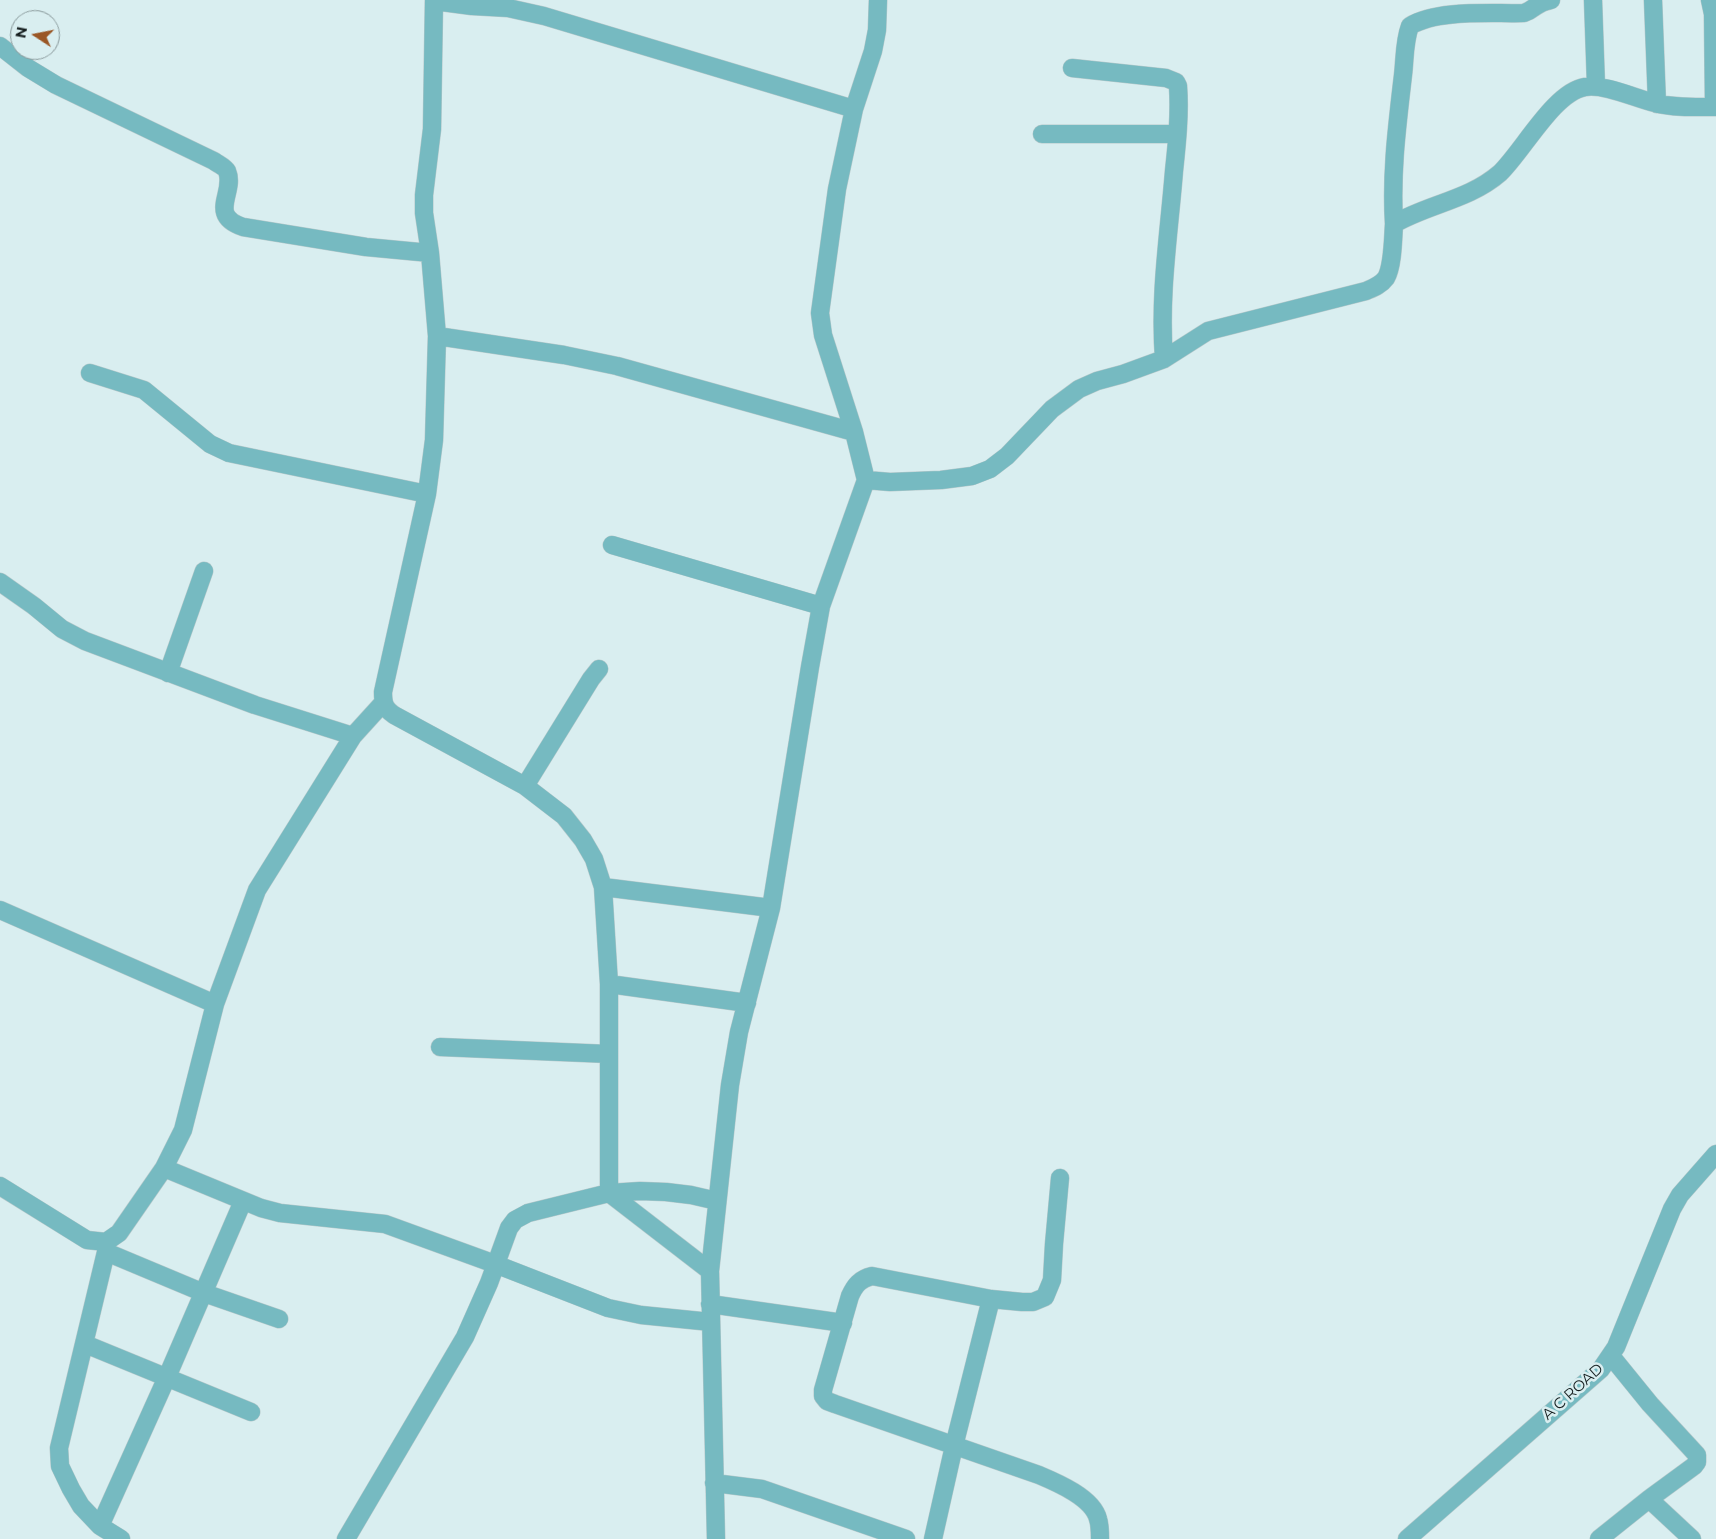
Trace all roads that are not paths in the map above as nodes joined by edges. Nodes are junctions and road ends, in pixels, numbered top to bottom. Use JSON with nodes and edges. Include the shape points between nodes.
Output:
{"nodes":[{"id":1,"x":878,"y":0,"type":"edge"},
{"id":2,"x":1551,"y":0,"type":"edge"},
{"id":3,"x":1593,"y":0,"type":"edge"},
{"id":4,"x":1653,"y":0,"type":"edge"},
{"id":5,"x":1710,"y":0,"type":"edge"},
{"id":6,"x":434,"y":1,"type":"edge"},
{"id":7,"x":1714,"y":44,"type":"edge"},
{"id":8,"x":0,"y":46,"type":"edge"},
{"id":9,"x":1072,"y":68,"type":"dead end"},
{"id":10,"x":1596,"y":86,"type":"junction"},
{"id":11,"x":1658,"y":104,"type":"junction"},
{"id":12,"x":1715,"y":107,"type":"edge"},
{"id":13,"x":854,"y":109,"type":"junction"},
{"id":14,"x":1042,"y":134,"type":"dead end"},
{"id":15,"x":1177,"y":134,"type":"junction"},
{"id":16,"x":1394,"y":224,"type":"junction"},
{"id":17,"x":430,"y":253,"type":"junction"},
{"id":18,"x":437,"y":336,"type":"junction"},
{"id":19,"x":1164,"y":359,"type":"junction"},
{"id":20,"x":90,"y":372,"type":"dead end"},
{"id":21,"x":854,"y":432,"type":"junction"},
{"id":22,"x":866,"y":480,"type":"junction"},
{"id":23,"x":427,"y":494,"type":"junction"},
{"id":24,"x":612,"y":545,"type":"dead end"},
{"id":25,"x":204,"y":571,"type":"dead end"},
{"id":26,"x":0,"y":582,"type":"edge"},
{"id":27,"x":821,"y":606,"type":"junction"},
{"id":28,"x":599,"y":669,"type":"dead end"},
{"id":29,"x":168,"y":673,"type":"junction"},
{"id":30,"x":383,"y":703,"type":"junction"},
{"id":31,"x":353,"y":736,"type":"junction"},
{"id":32,"x":525,"y":786,"type":"junction"},
{"id":33,"x":603,"y":887,"type":"junction"},
{"id":34,"x":771,"y":908,"type":"junction"},
{"id":35,"x":0,"y":910,"type":"edge"},
{"id":36,"x":609,"y":984,"type":"junction"},
{"id":37,"x":747,"y":1003,"type":"junction"},
{"id":38,"x":215,"y":1004,"type":"junction"},
{"id":39,"x":440,"y":1047,"type":"dead end"},
{"id":40,"x":609,"y":1054,"type":"junction"},
{"id":41,"x":1716,"y":1154,"type":"edge"},
{"id":42,"x":164,"y":1168,"type":"junction"},
{"id":43,"x":1060,"y":1178,"type":"dead end"},
{"id":44,"x":0,"y":1186,"type":"edge"},
{"id":45,"x":608,"y":1193,"type":"junction"},
{"id":46,"x":243,"y":1201,"type":"junction"},
{"id":47,"x":717,"y":1201,"type":"junction"},
{"id":48,"x":106,"y":1247,"type":"junction"},
{"id":49,"x":495,"y":1264,"type":"junction"},
{"id":50,"x":710,"y":1271,"type":"junction"},
{"id":51,"x":204,"y":1292,"type":"junction"},
{"id":52,"x":991,"y":1299,"type":"junction"},
{"id":53,"x":710,"y":1304,"type":"junction"},
{"id":54,"x":279,"y":1319,"type":"dead end"},
{"id":55,"x":711,"y":1322,"type":"junction"},
{"id":56,"x":843,"y":1322,"type":"junction"},
{"id":57,"x":85,"y":1344,"type":"junction"},
{"id":58,"x":1611,"y":1356,"type":"junction"},
{"id":59,"x":167,"y":1377,"type":"junction"},
{"id":60,"x":251,"y":1412,"type":"dead end"},
{"id":61,"x":954,"y":1446,"type":"junction"},
{"id":62,"x":714,"y":1483,"type":"junction"},
{"id":63,"x":1649,"y":1499,"type":"junction"},
{"id":64,"x":100,"y":1526,"type":"junction"},
{"id":65,"x":121,"y":1539,"type":"edge"},
{"id":66,"x":346,"y":1539,"type":"edge"},
{"id":67,"x":716,"y":1539,"type":"edge"},
{"id":68,"x":906,"y":1539,"type":"edge"},
{"id":69,"x":933,"y":1539,"type":"edge"},
{"id":70,"x":1100,"y":1539,"type":"edge"},
{"id":71,"x":1407,"y":1539,"type":"edge"},
{"id":72,"x":1599,"y":1539,"type":"edge"},
{"id":73,"x":1692,"y":1539,"type":"edge"}],
"edges":[{"from":1,"to":13,"type":"street","via":[[873,51]]},
{"from":2,"to":16,"type":"street","via":[[1540,2],[1524,13],[1460,14],[1410,26],[1396,124],[1392,189]]},
{"from":3,"to":10,"type":"street"},
{"from":4,"to":11,"type":"street"},
{"from":5,"to":7,"type":"street"},
{"from":6,"to":13,"type":"street","via":[[508,8],[544,16]]},
{"from":6,"to":17,"type":"street","via":[[432,129],[424,196]]},
{"from":7,"to":12,"type":"street"},
{"from":8,"to":17,"type":"street","via":[[56,85],[223,167],[228,182],[225,213],[234,224],[366,247]]},
{"from":9,"to":15,"type":"street","via":[[1166,78],[1176,82]]},
{"from":10,"to":11,"type":"street"},
{"from":10,"to":16,"type":"street","via":[[1582,88],[1564,98],[1516,156],[1485,185]]},
{"from":11,"to":12,"type":"street"},
{"from":13,"to":21,"type":"street","via":[[837,189],[820,314],[827,348]]},
{"from":14,"to":15,"type":"street"},
{"from":15,"to":19,"type":"street","via":[[1163,277]]},
{"from":16,"to":19,"type":"street","via":[[1388,272],[1378,286],[1208,331]]},
{"from":17,"to":18,"type":"street"},
{"from":18,"to":21,"type":"street","via":[[617,366]]},
{"from":18,"to":23,"type":"street","via":[[434,440]]},
{"from":19,"to":22,"type":"street","via":[[1079,389],[1052,409],[990,469],[972,476],[941,480]]},
{"from":20,"to":23,"type":"street","via":[[144,390],[210,444],[229,454]]},
{"from":21,"to":22,"type":"street"},
{"from":22,"to":27,"type":"street"},
{"from":23,"to":30,"type":"street","via":[[382,692]]},
{"from":24,"to":27,"type":"street"},
{"from":25,"to":29,"type":"street"},
{"from":26,"to":29,"type":"street","via":[[73,635]]},
{"from":27,"to":34,"type":"street"},
{"from":28,"to":32,"type":"street"},
{"from":29,"to":31,"type":"street"},
{"from":30,"to":31,"type":"street"},
{"from":30,"to":32,"type":"street","via":[[386,710],[394,715]]},
{"from":31,"to":38,"type":"street","via":[[257,890]]},
{"from":32,"to":33,"type":"street","via":[[564,816],[583,840],[594,859]]},
{"from":33,"to":34,"type":"street"},
{"from":33,"to":36,"type":"street"},
{"from":34,"to":37,"type":"street"},
{"from":35,"to":38,"type":"street"},
{"from":36,"to":37,"type":"street"},
{"from":36,"to":40,"type":"street"},
{"from":37,"to":47,"type":"street","via":[[730,1085]]},
{"from":38,"to":42,"type":"street","via":[[183,1130]]},
{"from":39,"to":40,"type":"street"},
{"from":40,"to":45,"type":"street"},
{"from":41,"to":58,"type":"street","name":"A C ROAD","via":[[1672,1209]]},
{"from":42,"to":46,"type":"street"},
{"from":42,"to":48,"type":"street"},
{"from":43,"to":52,"type":"street","via":[[1052,1280],[1045,1298],[1034,1302]]},
{"from":44,"to":48,"type":"street","via":[[87,1240]]},
{"from":45,"to":47,"type":"street","via":[[666,1192]]},
{"from":45,"to":49,"type":"street","via":[[521,1216],[509,1228]]},
{"from":45,"to":50,"type":"street"},
{"from":46,"to":49,"type":"street","via":[[280,1213],[385,1224]]},
{"from":46,"to":51,"type":"street"},
{"from":47,"to":50,"type":"street"},
{"from":48,"to":51,"type":"street"},
{"from":48,"to":57,"type":"street"},
{"from":49,"to":55,"type":"street","via":[[608,1308]]},
{"from":49,"to":66,"type":"street","via":[[465,1338]]},
{"from":50,"to":53,"type":"street"},
{"from":51,"to":54,"type":"street"},
{"from":51,"to":59,"type":"street"},
{"from":52,"to":56,"type":"street","via":[[872,1276],[862,1279],[853,1288]]},
{"from":52,"to":61,"type":"street"},
{"from":53,"to":55,"type":"street"},
{"from":53,"to":56,"type":"street"},
{"from":55,"to":62,"type":"street"},
{"from":56,"to":61,"type":"street","via":[[823,1390],[827,1401]]},
{"from":57,"to":59,"type":"street"},
{"from":57,"to":64,"type":"street","via":[[59,1448],[60,1466],[81,1506]]},
{"from":58,"to":63,"type":"street","via":[[1697,1455],[1694,1466]]},
{"from":58,"to":71,"type":"street","name":"A C ROAD","via":[[1601,1369]]},
{"from":59,"to":60,"type":"street"},
{"from":59,"to":64,"type":"street"},
{"from":61,"to":69,"type":"street"},
{"from":61,"to":70,"type":"street","via":[[1039,1475],[1072,1491],[1091,1504],[1098,1518]]},
{"from":62,"to":67,"type":"street"},
{"from":62,"to":68,"type":"street","via":[[762,1489]]},
{"from":63,"to":72,"type":"street"},
{"from":63,"to":73,"type":"street"},
{"from":64,"to":65,"type":"street"}]}
